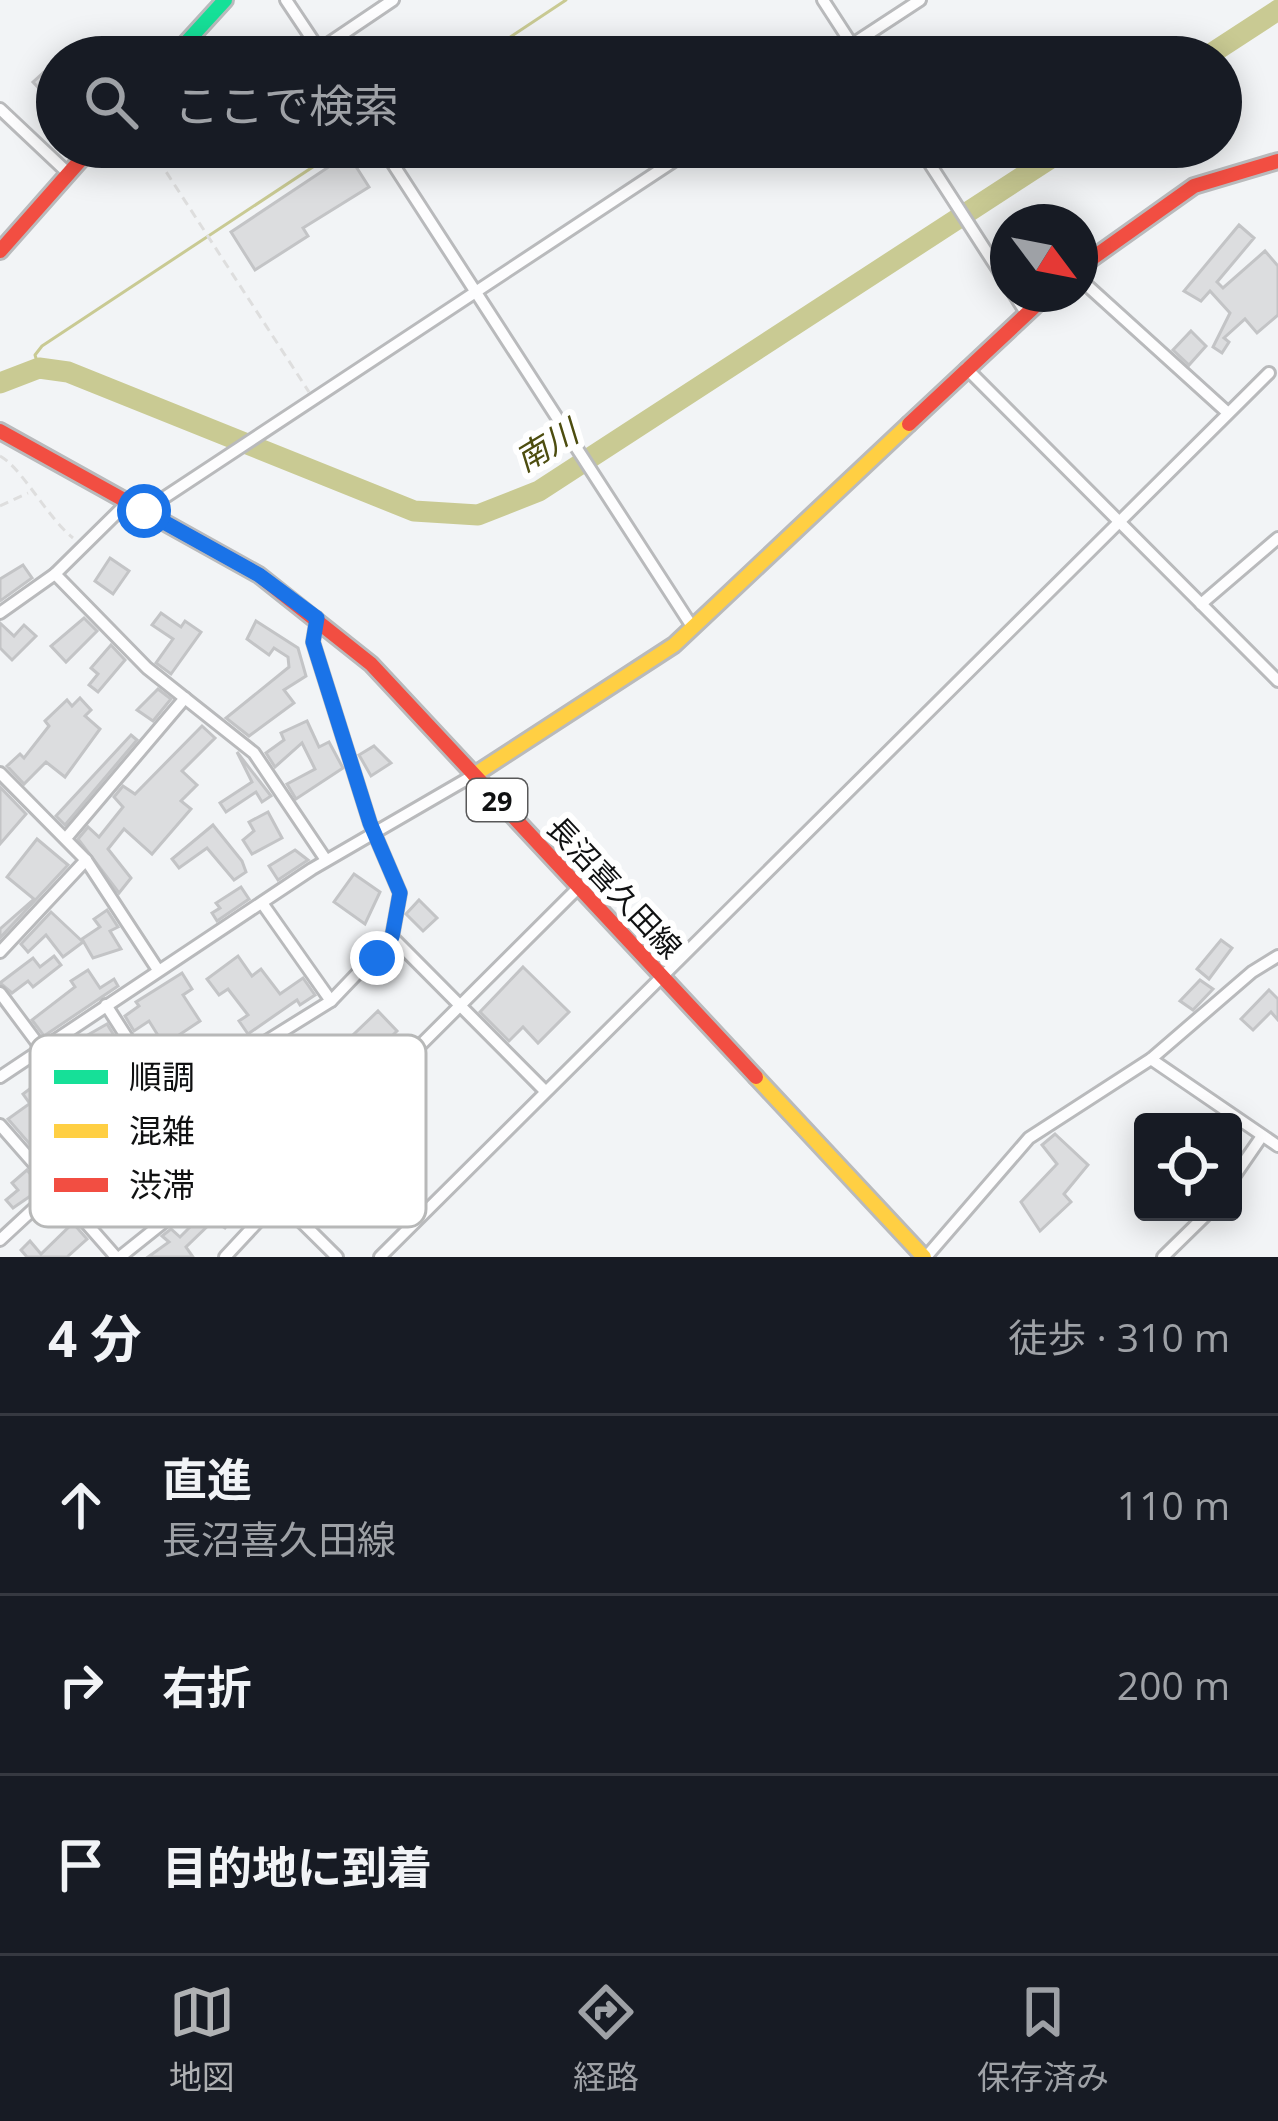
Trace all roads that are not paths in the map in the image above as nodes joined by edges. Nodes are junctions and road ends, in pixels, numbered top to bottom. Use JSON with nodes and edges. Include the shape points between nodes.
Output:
{"nodes":[{"id":1,"x":225,"y":0,"type":"edge"},
{"id":2,"x":286,"y":0,"type":"edge"},
{"id":3,"x":393,"y":0,"type":"edge"},
{"id":4,"x":824,"y":0,"type":"edge"},
{"id":5,"x":920,"y":0,"type":"edge"},
{"id":6,"x":192,"y":36,"type":"edge"},
{"id":7,"x":310,"y":36,"type":"edge"},
{"id":8,"x":344,"y":36,"type":"edge"},
{"id":9,"x":847,"y":36,"type":"edge"},
{"id":10,"x":864,"y":36,"type":"edge"},
{"id":11,"x":0,"y":109,"type":"edge"},
{"id":12,"x":36,"y":143,"type":"edge"},
{"id":13,"x":1278,"y":161,"type":"edge"},
{"id":14,"x":63,"y":168,"type":"edge"},
{"id":15,"x":74,"y":168,"type":"edge"},
{"id":16,"x":395,"y":168,"type":"edge"},
{"id":17,"x":663,"y":168,"type":"edge"},
{"id":18,"x":932,"y":168,"type":"edge"},
{"id":19,"x":69,"y":174,"type":"junction"},
{"id":20,"x":0,"y":251,"type":"edge"},
{"id":21,"x":1098,"y":252,"type":"edge"},
{"id":22,"x":990,"y":257,"type":"edge"},
{"id":23,"x":473,"y":292,"type":"junction"},
{"id":24,"x":1098,"y":295,"type":"edge"},
{"id":25,"x":1027,"y":313,"type":"edge"},
{"id":26,"x":966,"y":368,"type":"junction"},
{"id":27,"x":1269,"y":373,"type":"dead end"},
{"id":28,"x":1228,"y":413,"type":"junction"},
{"id":29,"x":0,"y":431,"type":"edge"},
{"id":30,"x":128,"y":502,"type":"junction"},
{"id":31,"x":144,"y":511,"type":"junction"},
{"id":32,"x":1119,"y":521,"type":"junction"},
{"id":33,"x":1278,"y":538,"type":"edge"},
{"id":34,"x":55,"y":574,"type":"junction"},
{"id":35,"x":1201,"y":604,"type":"junction"},
{"id":36,"x":0,"y":613,"type":"edge"},
{"id":37,"x":317,"y":618,"type":"junction"},
{"id":38,"x":693,"y":628,"type":"junction"},
{"id":39,"x":1278,"y":681,"type":"edge"},
{"id":40,"x":185,"y":698,"type":"junction"},
{"id":41,"x":0,"y":773,"type":"edge"},
{"id":42,"x":474,"y":775,"type":"junction"},
{"id":43,"x":375,"y":834,"type":"junction"},
{"id":44,"x":67,"y":836,"type":"junction"},
{"id":45,"x":86,"y":860,"type":"junction"},
{"id":46,"x":326,"y":860,"type":"junction"},
{"id":47,"x":578,"y":888,"type":"junction"},
{"id":48,"x":262,"y":903,"type":"junction"},
{"id":49,"x":392,"y":937,"type":"junction"},
{"id":50,"x":0,"y":952,"type":"edge"},
{"id":51,"x":1277,"y":960,"type":"edge"},
{"id":52,"x":158,"y":970,"type":"junction"},
{"id":53,"x":661,"y":975,"type":"junction"},
{"id":54,"x":0,"y":993,"type":"edge"},
{"id":55,"x":332,"y":1001,"type":"junction"},
{"id":56,"x":457,"y":1003,"type":"junction"},
{"id":57,"x":106,"y":1005,"type":"junction"},
{"id":58,"x":31,"y":1035,"type":"edge"},
{"id":59,"x":61,"y":1035,"type":"edge"},
{"id":60,"x":125,"y":1035,"type":"edge"},
{"id":61,"x":277,"y":1035,"type":"edge"},
{"id":62,"x":426,"y":1036,"type":"edge"},
{"id":63,"x":30,"y":1056,"type":"edge"},
{"id":64,"x":1150,"y":1059,"type":"junction"},
{"id":65,"x":0,"y":1077,"type":"edge"},
{"id":66,"x":545,"y":1091,"type":"junction"},
{"id":67,"x":0,"y":1125,"type":"edge"},
{"id":68,"x":1262,"y":1136,"type":"junction"},
{"id":69,"x":1278,"y":1146,"type":"edge"},
{"id":70,"x":30,"y":1160,"type":"edge"},
{"id":71,"x":1242,"y":1165,"type":"edge"},
{"id":72,"x":426,"y":1211,"type":"edge"},
{"id":73,"x":30,"y":1212,"type":"edge"},
{"id":74,"x":1200,"y":1221,"type":"edge"},
{"id":75,"x":90,"y":1227,"type":"edge"},
{"id":76,"x":158,"y":1227,"type":"edge"},
{"id":77,"x":250,"y":1227,"type":"edge"},
{"id":78,"x":307,"y":1227,"type":"edge"},
{"id":79,"x":410,"y":1227,"type":"edge"},
{"id":80,"x":0,"y":1240,"type":"edge"},
{"id":81,"x":118,"y":1257,"type":"edge"},
{"id":82,"x":225,"y":1257,"type":"edge"},
{"id":83,"x":337,"y":1257,"type":"edge"},
{"id":84,"x":380,"y":1257,"type":"edge"},
{"id":85,"x":925,"y":1257,"type":"edge"},
{"id":86,"x":1163,"y":1257,"type":"edge"}],
"edges":[{"from":1,"to":6,"type":"main road"},
{"from":2,"to":7,"type":"street"},
{"from":3,"to":8,"type":"street"},
{"from":4,"to":9,"type":"street"},
{"from":5,"to":10,"type":"street"},
{"from":11,"to":12,"type":"street"},
{"from":13,"to":21,"type":"main road","via":[[1166,196]]},
{"from":14,"to":19,"type":"street"},
{"from":15,"to":19,"type":"main road"},
{"from":16,"to":23,"type":"street"},
{"from":17,"to":23,"type":"street"},
{"from":18,"to":22,"type":"street"},
{"from":19,"to":20,"type":"main road"},
{"from":23,"to":31,"type":"street"},
{"from":23,"to":38,"type":"street"},
{"from":24,"to":28,"type":"street"},
{"from":25,"to":26,"type":"main road"},
{"from":26,"to":32,"type":"street"},
{"from":26,"to":38,"type":"main road"},
{"from":27,"to":28,"type":"street"},
{"from":28,"to":32,"type":"street"},
{"from":29,"to":30,"type":"main road","name":"長沼喜久田線","number":"29"},
{"from":30,"to":31,"type":"main road","name":"長沼喜久田線","number":"29"},
{"from":30,"to":34,"type":"street"},
{"from":31,"to":37,"type":"main road","name":"長沼喜久田線","number":"29","via":[[259,575]]},
{"from":32,"to":35,"type":"street"},
{"from":32,"to":53,"type":"street"},
{"from":33,"to":35,"type":"street"},
{"from":34,"to":36,"type":"street"},
{"from":34,"to":40,"type":"street"},
{"from":35,"to":39,"type":"street"},
{"from":37,"to":42,"type":"main road","name":"長沼喜久田線","number":"29"},
{"from":37,"to":43,"type":"street","via":[[313,642]]},
{"from":38,"to":42,"type":"main road"},
{"from":40,"to":44,"type":"street"},
{"from":40,"to":46,"type":"street","via":[[254,753]]},
{"from":41,"to":44,"type":"street"},
{"from":42,"to":43,"type":"street"},
{"from":42,"to":47,"type":"main road","name":"長沼喜久田線","number":"29"},
{"from":43,"to":46,"type":"street"},
{"from":43,"to":49,"type":"street","via":[[400,893]]},
{"from":44,"to":45,"type":"street"},
{"from":45,"to":50,"type":"street"},
{"from":45,"to":52,"type":"street"},
{"from":46,"to":48,"type":"street"},
{"from":47,"to":53,"type":"main road","name":"長沼喜久田線","number":"29"},
{"from":47,"to":56,"type":"street"},
{"from":48,"to":52,"type":"street"},
{"from":48,"to":55,"type":"street"},
{"from":49,"to":55,"type":"street"},
{"from":49,"to":56,"type":"street"},
{"from":51,"to":64,"type":"street"},
{"from":52,"to":57,"type":"street"},
{"from":53,"to":66,"type":"street"},
{"from":53,"to":85,"type":"main road","name":"長沼喜久田線","number":"29"},
{"from":54,"to":58,"type":"street"},
{"from":55,"to":61,"type":"street"},
{"from":56,"to":62,"type":"street"},
{"from":56,"to":66,"type":"street"},
{"from":57,"to":59,"type":"street"},
{"from":57,"to":60,"type":"street"},
{"from":63,"to":65,"type":"street"},
{"from":64,"to":68,"type":"street"},
{"from":64,"to":85,"type":"street","via":[[1029,1138]]},
{"from":66,"to":72,"type":"street"},
{"from":67,"to":70,"type":"street"},
{"from":68,"to":69,"type":"street"},
{"from":68,"to":71,"type":"street"},
{"from":73,"to":80,"type":"street"},
{"from":74,"to":86,"type":"street"},
{"from":75,"to":81,"type":"street"},
{"from":76,"to":81,"type":"street"},
{"from":77,"to":82,"type":"street"},
{"from":78,"to":83,"type":"street"},
{"from":79,"to":84,"type":"street"}]}
